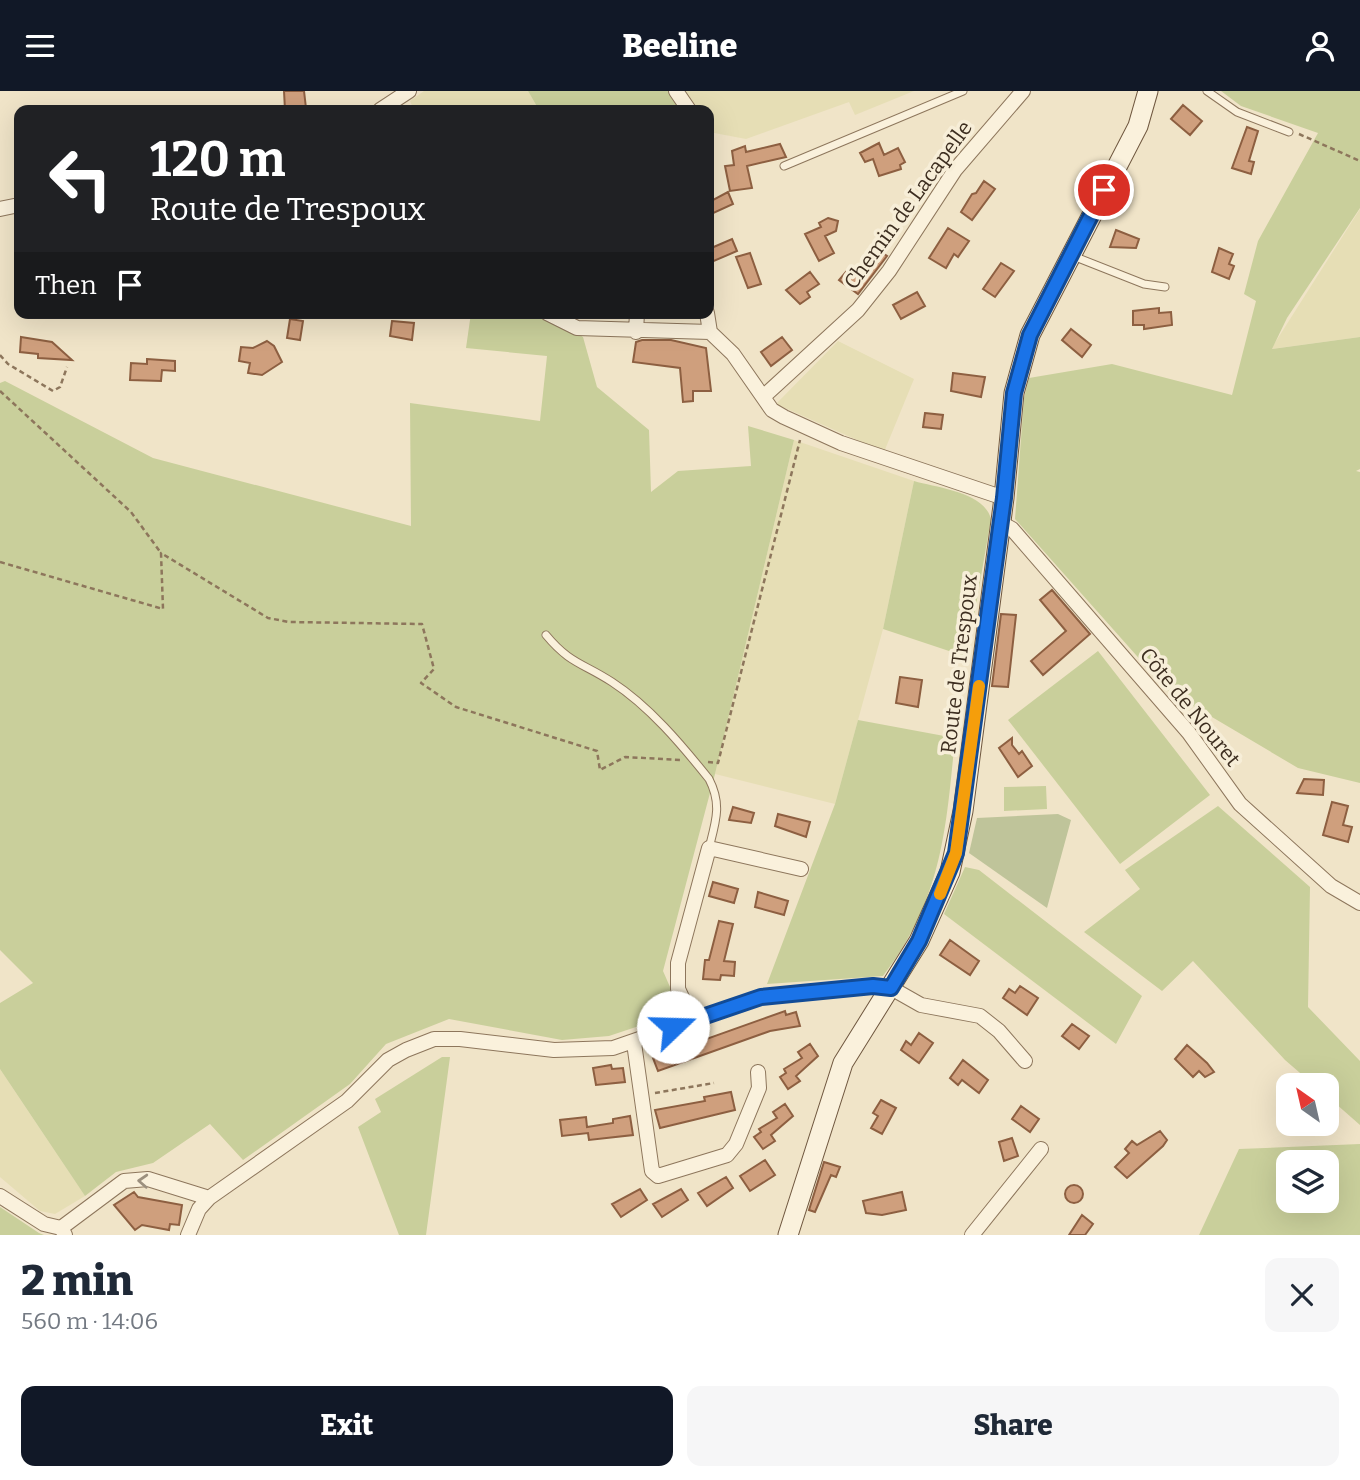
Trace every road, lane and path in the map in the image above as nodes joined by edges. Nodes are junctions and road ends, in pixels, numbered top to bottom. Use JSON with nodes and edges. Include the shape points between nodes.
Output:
{"nodes":[{"id":1,"x":409,"y":91,"type":"edge"},
{"id":2,"x":963,"y":91,"type":"edge"},
{"id":3,"x":1023,"y":91,"type":"edge"},
{"id":4,"x":1148,"y":91,"type":"edge"},
{"id":5,"x":1207,"y":91,"type":"edge"},
{"id":6,"x":388,"y":105,"type":"edge"},
{"id":7,"x":1289,"y":132,"type":"joint"},
{"id":8,"x":1360,"y":162,"type":"edge"},
{"id":9,"x":784,"y":166,"type":"dead end"},
{"id":10,"x":1070,"y":254,"type":"junction"},
{"id":11,"x":1165,"y":287,"type":"dead end"},
{"id":12,"x":559,"y":319,"type":"edge"},
{"id":13,"x":636,"y":319,"type":"edge"},
{"id":14,"x":708,"y":319,"type":"edge"},
{"id":15,"x":636,"y":331,"type":"junction"},
{"id":16,"x":710,"y":332,"type":"junction"},
{"id":17,"x":0,"y":355,"type":"edge"},
{"id":18,"x":67,"y":366,"type":"dead end"},
{"id":19,"x":0,"y":391,"type":"edge"},
{"id":20,"x":763,"y":397,"type":"junction"},
{"id":21,"x":792,"y":435,"type":"dead end"},
{"id":22,"x":1004,"y":498,"type":"junction"},
{"id":23,"x":1001,"y":523,"type":"junction"},
{"id":24,"x":161,"y":553,"type":"junction"},
{"id":25,"x":0,"y":562,"type":"edge"},
{"id":26,"x":546,"y":635,"type":"dead end"},
{"id":27,"x":694,"y":760,"type":"junction"},
{"id":28,"x":709,"y":848,"type":"junction"},
{"id":29,"x":801,"y":869,"type":"dead end"},
{"id":30,"x":1360,"y":903,"type":"edge"},
{"id":31,"x":891,"y":988,"type":"junction"},
{"id":32,"x":692,"y":1019,"type":"junction"},
{"id":33,"x":634,"y":1043,"type":"junction"},
{"id":34,"x":1025,"y":1061,"type":"dead end"},
{"id":35,"x":758,"y":1072,"type":"dead end"},
{"id":36,"x":714,"y":1083,"type":"dead end"},
{"id":37,"x":641,"y":1094,"type":"junction"},
{"id":38,"x":1041,"y":1149,"type":"dead end"},
{"id":39,"x":0,"y":1196,"type":"edge"},
{"id":40,"x":209,"y":1198,"type":"junction"},
{"id":41,"x":63,"y":1231,"type":"edge"},
{"id":42,"x":188,"y":1235,"type":"edge"},
{"id":43,"x":788,"y":1235,"type":"edge"},
{"id":44,"x":972,"y":1235,"type":"edge"}],
"edges":[{"from":1,"to":6,"type":"street"},
{"from":2,"to":9,"type":"lane"},
{"from":3,"to":20,"type":"street","name":"Chemin de Lacapelle","via":[[955,170],[858,310]]},
{"from":4,"to":10,"type":"street","name":"Route de Trespoux","via":[[1138,126]]},
{"from":5,"to":7,"type":"lane","via":[[1237,112]]},
{"from":7,"to":8,"type":"path"},
{"from":10,"to":11,"type":"lane","via":[[1144,284]]},
{"from":10,"to":22,"type":"street","name":"Route de Trespoux","via":[[1030,335],[1014,393]]},
{"from":12,"to":15,"type":"street","via":[[577,328]]},
{"from":13,"to":15,"type":"street"},
{"from":14,"to":16,"type":"street"},
{"from":15,"to":16,"type":"street"},
{"from":16,"to":20,"type":"street","via":[[733,354]]},
{"from":17,"to":18,"type":"path","via":[[52,391],[60,387]]},
{"from":19,"to":24,"type":"path","via":[[131,512]]},
{"from":20,"to":22,"type":"street","via":[[772,410],[841,443]]},
{"from":21,"to":27,"type":"path","via":[[801,439],[718,763]]},
{"from":22,"to":23,"type":"street","name":"Route de Trespoux"},
{"from":23,"to":30,"type":"street","name":"Côte de Nouret","via":[[1012,529],[1189,733],[1240,804],[1331,886]]},
{"from":23,"to":31,"type":"street","name":"Route de Trespoux","via":[[956,853],[919,941]]},
{"from":24,"to":25,"type":"path","via":[[163,609]]},
{"from":24,"to":27,"type":"path","via":[[268,618],[422,624],[434,669],[421,683],[456,707],[597,751],[600,770],[625,757]]},
{"from":26,"to":27,"type":"lane","via":[[571,661],[636,700]]},
{"from":27,"to":28,"type":"lane","via":[[717,794],[719,812]]},
{"from":28,"to":29,"type":"street"},
{"from":28,"to":32,"type":"street","via":[[678,963],[678,989]]},
{"from":31,"to":32,"type":"street","via":[[761,997]]},
{"from":31,"to":34,"type":"street","via":[[920,1006],[980,1016]]},
{"from":31,"to":43,"type":"street","name":"Route de Trespoux","via":[[844,1063]]},
{"from":32,"to":33,"type":"street"},
{"from":33,"to":37,"type":"street"},
{"from":33,"to":40,"type":"street","via":[[583,1052],[460,1039],[424,1043],[388,1060],[347,1101]]},
{"from":35,"to":37,"type":"street","via":[[759,1088],[736,1144],[727,1154],[657,1176],[652,1171]]},
{"from":36,"to":37,"type":"path"},
{"from":38,"to":44,"type":"street"},
{"from":39,"to":41,"type":"street"},
{"from":40,"to":41,"type":"street","one_way":true,"via":[[148,1179],[124,1181]]},
{"from":40,"to":42,"type":"street"}]}
